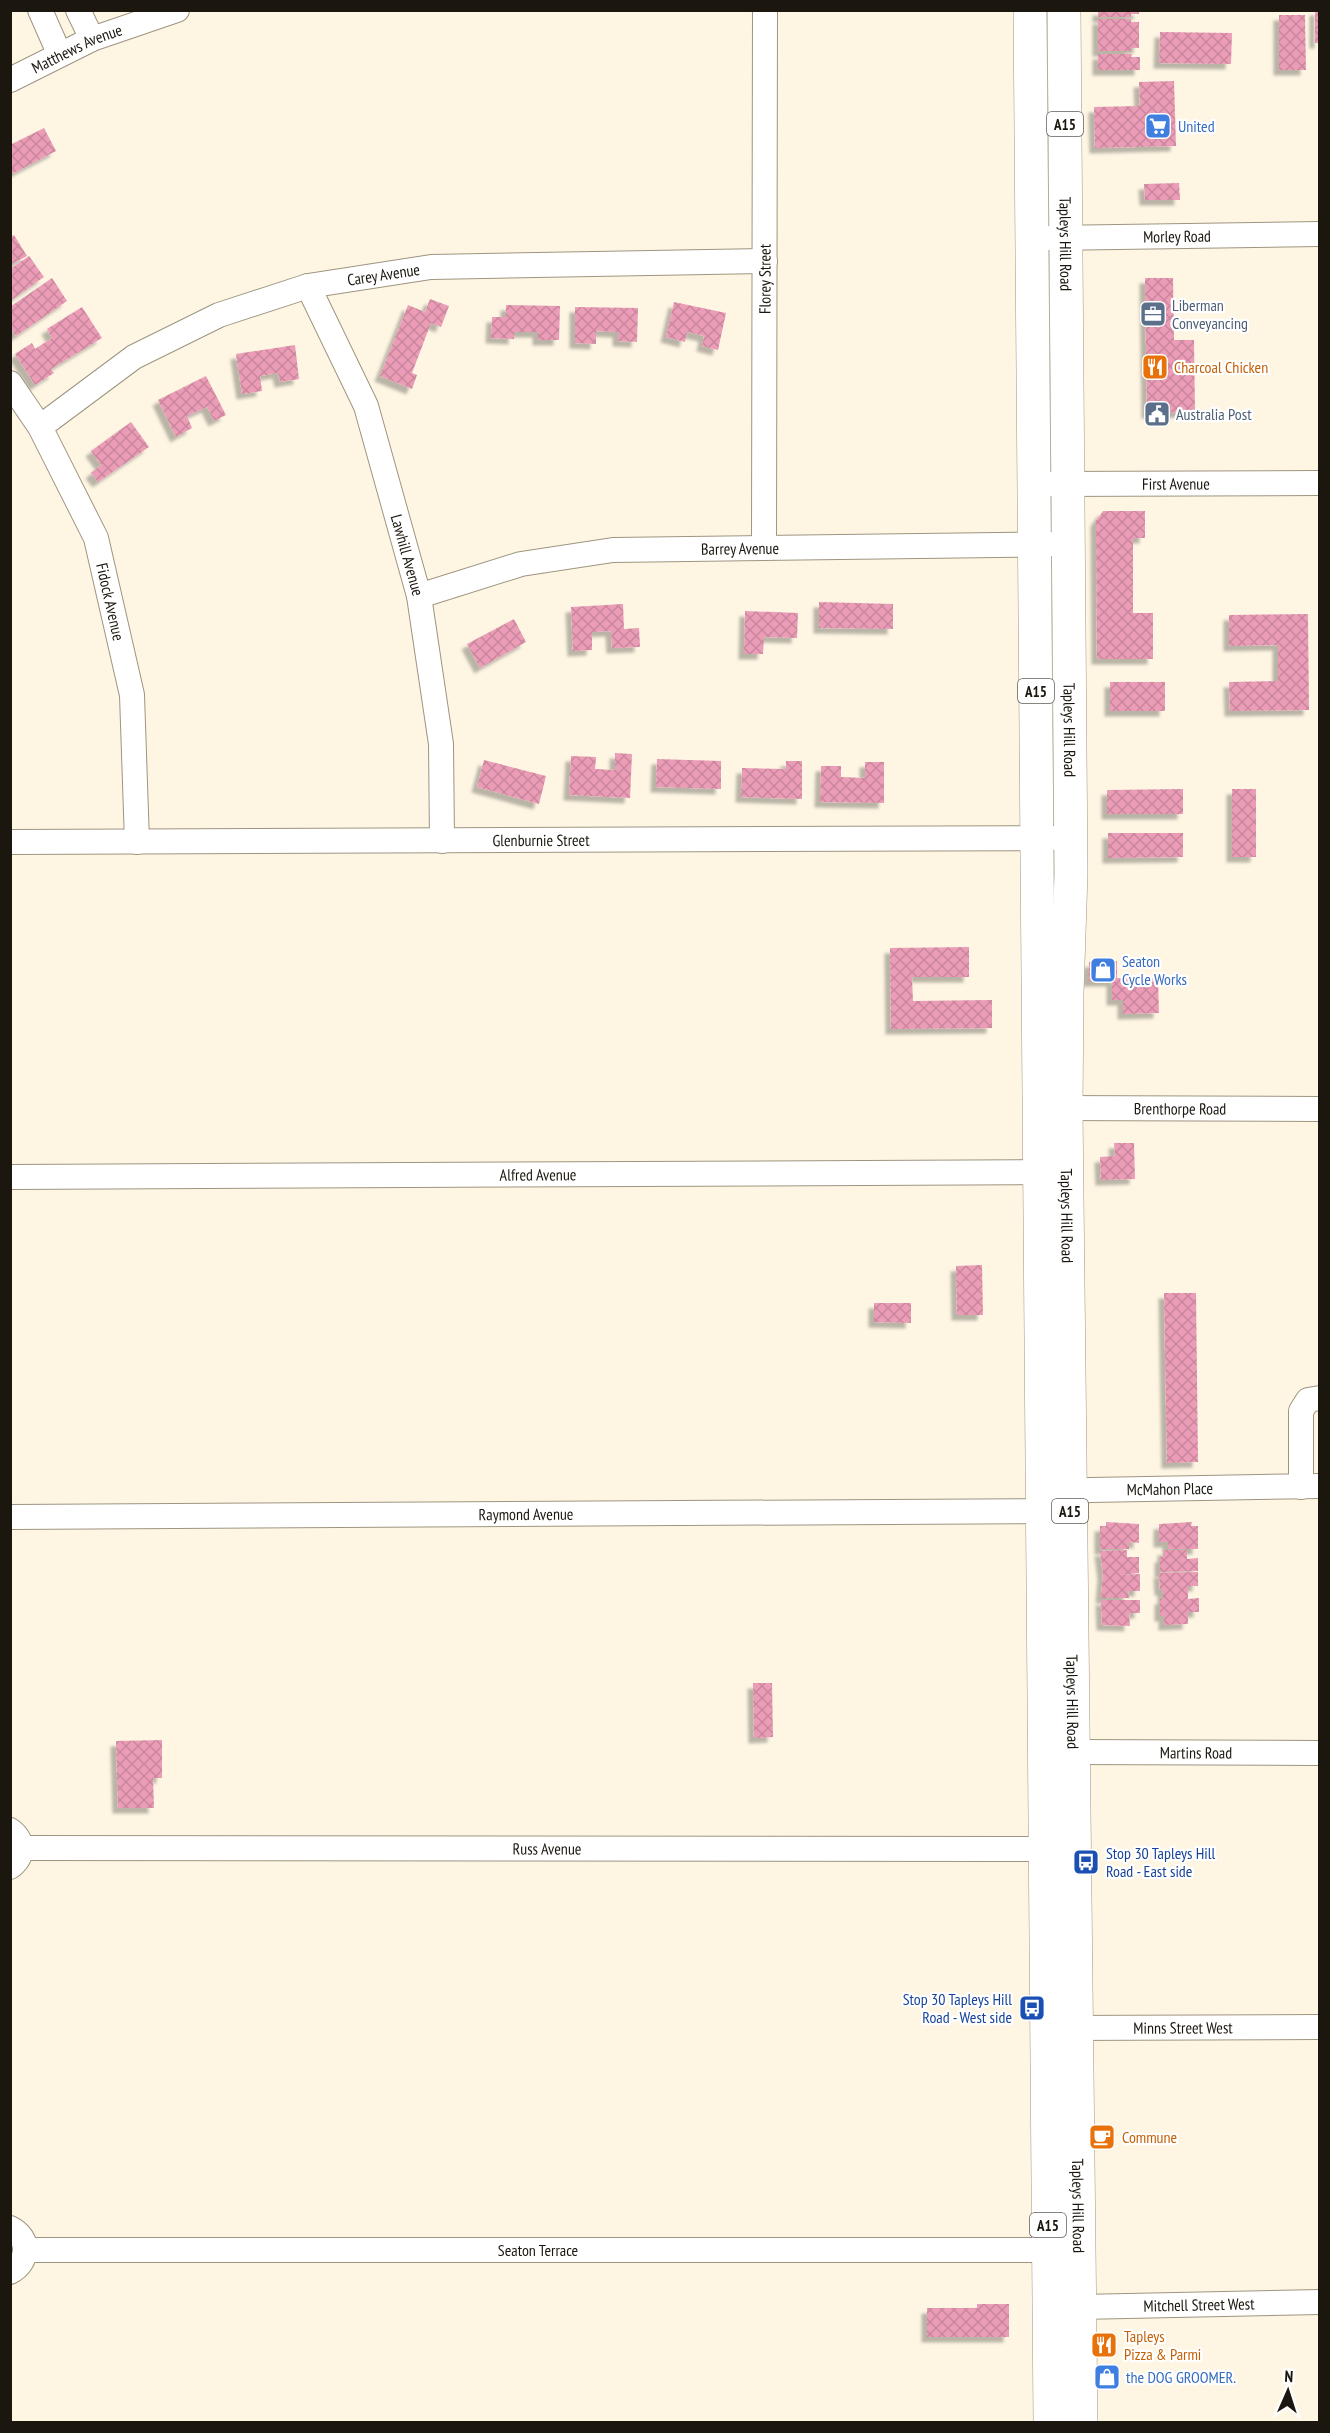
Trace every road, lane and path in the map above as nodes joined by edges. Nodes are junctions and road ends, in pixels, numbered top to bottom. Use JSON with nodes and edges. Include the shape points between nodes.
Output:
{"nodes":[{"id":1,"x":40,"y":10,"type":"edge"},
{"id":2,"x":78,"y":10,"type":"edge"},
{"id":3,"x":177,"y":10,"type":"edge"},
{"id":4,"x":765,"y":10,"type":"edge"},
{"id":5,"x":1030,"y":10,"type":"edge"},
{"id":6,"x":1064,"y":10,"type":"edge"},
{"id":7,"x":92,"y":39,"type":"junction"},
{"id":8,"x":59,"y":53,"type":"junction"},
{"id":9,"x":10,"y":80,"type":"edge"},
{"id":10,"x":1320,"y":234,"type":"edge"},
{"id":11,"x":1032,"y":237,"type":"junction"},
{"id":12,"x":1066,"y":238,"type":"junction"},
{"id":13,"x":765,"y":261,"type":"junction"},
{"id":14,"x":308,"y":286,"type":"junction"},
{"id":15,"x":10,"y":383,"type":"edge"},
{"id":16,"x":40,"y":427,"type":"junction"},
{"id":17,"x":1320,"y":483,"type":"edge"},
{"id":18,"x":1034,"y":484,"type":"junction"},
{"id":19,"x":1068,"y":484,"type":"junction"},
{"id":20,"x":1035,"y":543,"type":"junction"},
{"id":21,"x":1068,"y":544,"type":"junction"},
{"id":22,"x":764,"y":546,"type":"junction"},
{"id":23,"x":419,"y":596,"type":"junction"},
{"id":24,"x":1071,"y":837,"type":"junction"},
{"id":25,"x":1037,"y":838,"type":"junction"},
{"id":26,"x":442,"y":841,"type":"junction"},
{"id":27,"x":10,"y":842,"type":"edge"},
{"id":28,"x":137,"y":842,"type":"junction"},
{"id":29,"x":1053,"y":1108,"type":"junction"},
{"id":30,"x":1320,"y":1109,"type":"edge"},
{"id":31,"x":1053,"y":1172,"type":"junction"},
{"id":32,"x":10,"y":1177,"type":"edge"},
{"id":33,"x":1320,"y":1398,"type":"edge"},
{"id":34,"x":1310,"y":1486,"type":"edge"},
{"id":35,"x":1070,"y":1492,"type":"junction"},
{"id":36,"x":1043,"y":1511,"type":"junction"},
{"id":37,"x":10,"y":1517,"type":"edge"},
{"id":38,"x":1073,"y":1752,"type":"junction"},
{"id":39,"x":1320,"y":1752,"type":"edge"},
{"id":40,"x":14,"y":1848,"type":"edge"},
{"id":41,"x":1060,"y":1850,"type":"junction"},
{"id":42,"x":1320,"y":2027,"type":"edge"},
{"id":43,"x":1062,"y":2028,"type":"junction"},
{"id":44,"x":10,"y":2228,"type":"edge"},
{"id":45,"x":26,"y":2250,"type":"junction"},
{"id":46,"x":1049,"y":2250,"type":"junction"},
{"id":47,"x":10,"y":2272,"type":"edge"},
{"id":48,"x":1320,"y":2302,"type":"edge"},
{"id":49,"x":1079,"y":2307,"type":"junction"},
{"id":50,"x":1050,"y":2422,"type":"edge"},
{"id":51,"x":1081,"y":2422,"type":"edge"}],
"edges":[{"from":1,"to":8,"type":"street"},
{"from":2,"to":7,"type":"street"},
{"from":3,"to":7,"type":"street","name":"Matthews Avenue"},
{"from":4,"to":13,"type":"street","name":"Florey Street"},
{"from":5,"to":11,"type":"main road","name":"Tapleys Hill Road","number":"A15"},
{"from":6,"to":12,"type":"main road","name":"Tapleys Hill Road","number":"A15"},
{"from":7,"to":8,"type":"street","name":"Matthews Avenue"},
{"from":8,"to":9,"type":"street","name":"Matthews Avenue"},
{"from":10,"to":12,"type":"street","name":"Morley Road"},
{"from":11,"to":12,"type":"street","name":"Morley Road"},
{"from":11,"to":18,"type":"main road","name":"Tapleys Hill Road","number":"A15"},
{"from":12,"to":19,"type":"main road","name":"Tapleys Hill Road","number":"A15"},
{"from":13,"to":14,"type":"street","name":"Carey Avenue","via":[[431,267]]},
{"from":13,"to":22,"type":"street","name":"Florey Street"},
{"from":14,"to":16,"type":"street","name":"Carey Avenue","via":[[219,315],[134,357]]},
{"from":14,"to":23,"type":"street","name":"Lawhill Avenue","via":[[366,406]]},
{"from":15,"to":16,"type":"street","name":"Fidock Avenue"},
{"from":16,"to":28,"type":"street","name":"Fidock Avenue","via":[[96,538],[132,694]]},
{"from":17,"to":19,"type":"street","name":"First Avenue"},
{"from":18,"to":19,"type":"street","name":"First Avenue"},
{"from":18,"to":20,"type":"main road","name":"Tapleys Hill Road","number":"A15"},
{"from":19,"to":21,"type":"main road","name":"Tapleys Hill Road","number":"A15"},
{"from":20,"to":21,"type":"street","name":"Barrey Avenue"},
{"from":20,"to":22,"type":"street","name":"Barrey Avenue"},
{"from":20,"to":25,"type":"main road","name":"Tapleys Hill Road","number":"A15"},
{"from":21,"to":24,"type":"main road","name":"Tapleys Hill Road","number":"A15"},
{"from":22,"to":23,"type":"street","name":"Barrey Avenue","via":[[612,550],[521,564]]},
{"from":23,"to":26,"type":"street","name":"Lawhill Avenue","via":[[441,744]]},
{"from":24,"to":25,"type":"street","name":"Glenburnie Street"},
{"from":24,"to":29,"type":"main road","name":"Tapleys Hill Road","number":"A15"},
{"from":25,"to":26,"type":"street","name":"Glenburnie Street"},
{"from":25,"to":29,"type":"main road","name":"Tapleys Hill Road","number":"A15"},
{"from":26,"to":28,"type":"street","name":"Glenburnie Street"},
{"from":27,"to":28,"type":"street","name":"Glenburnie Street"},
{"from":29,"to":30,"type":"street","name":"Brenthorpe Road"},
{"from":29,"to":31,"type":"main road","name":"Tapleys Hill Road","number":"A15"},
{"from":31,"to":32,"type":"street","name":"Alfred Avenue"},
{"from":31,"to":35,"type":"main road","name":"Tapleys Hill Road","number":"A15"},
{"from":31,"to":36,"type":"main road","name":"Tapleys Hill Road","number":"A15"},
{"from":33,"to":34,"type":"street","name":"McMahon Place","via":[[1308,1400],[1301,1411]]},
{"from":34,"to":35,"type":"street","name":"McMahon Place"},
{"from":35,"to":36,"type":"street"},
{"from":35,"to":38,"type":"main road","name":"Tapleys Hill Road","number":"A15"},
{"from":36,"to":37,"type":"street","name":"Raymond Avenue"},
{"from":36,"to":41,"type":"main road","name":"Tapleys Hill Road","number":"A15"},
{"from":38,"to":39,"type":"street","name":"Martins Road"},
{"from":38,"to":41,"type":"main road","name":"Tapleys Hill Road","number":"A15"},
{"from":40,"to":41,"type":"street","name":"Russ Avenue"},
{"from":41,"to":43,"type":"main road","name":"Tapleys Hill Road","number":"A15"},
{"from":42,"to":43,"type":"street","name":"Minns Street West"},
{"from":43,"to":46,"type":"main road","name":"Tapleys Hill Road","number":"A15"},
{"from":43,"to":49,"type":"main road","name":"Tapleys Hill Road","number":"A15"},
{"from":44,"to":45,"type":"street","via":[[23,2238]]},
{"from":45,"to":46,"type":"street","name":"Seaton Terrace"},
{"from":45,"to":47,"type":"street","via":[[23,2262]]},
{"from":46,"to":50,"type":"main road","name":"Tapleys Hill Road","number":"A15"},
{"from":48,"to":49,"type":"street","name":"Mitchell Street West"},
{"from":49,"to":51,"type":"main road","name":"Tapleys Hill Road","number":"A15"}]}
